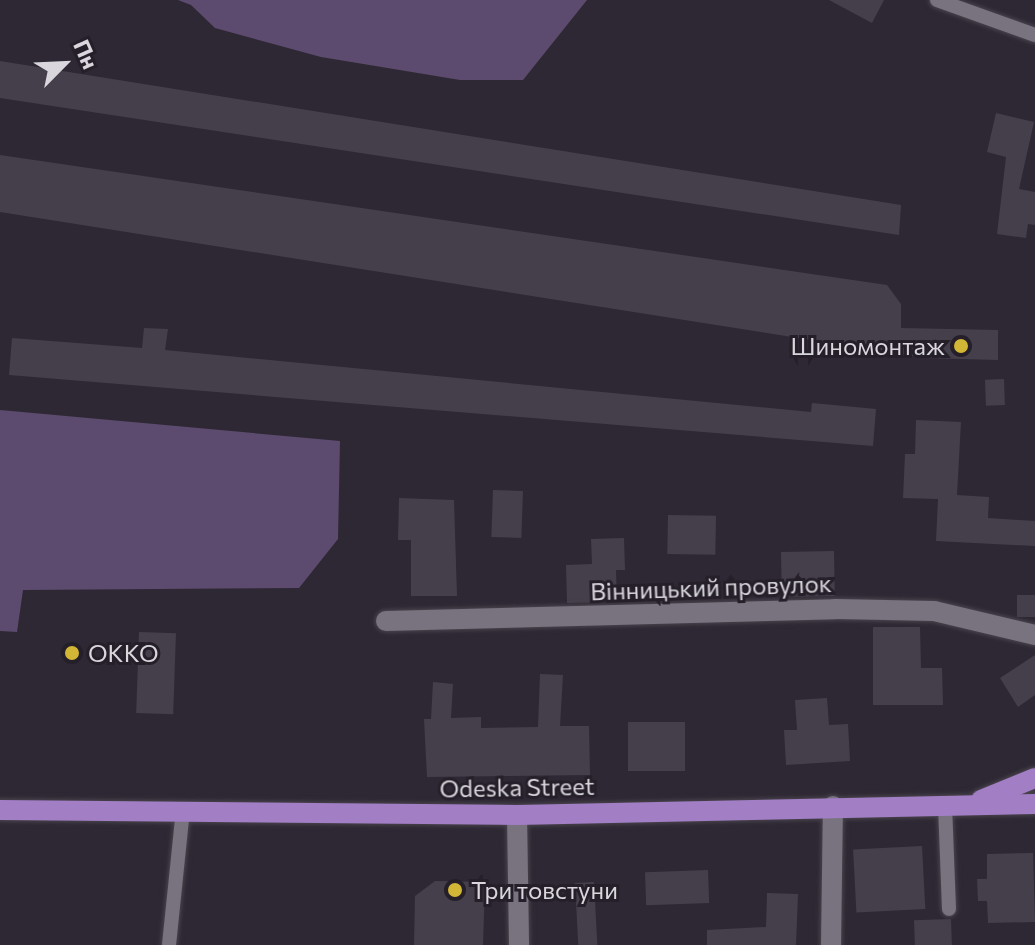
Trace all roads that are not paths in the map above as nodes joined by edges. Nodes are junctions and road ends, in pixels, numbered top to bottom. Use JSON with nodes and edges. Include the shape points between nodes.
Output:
{"nodes":[{"id":1,"x":937,"y":0,"type":"edge"},
{"id":2,"x":1035,"y":35,"type":"edge"},
{"id":3,"x":386,"y":621,"type":"dead end"},
{"id":4,"x":1035,"y":635,"type":"edge"},
{"id":5,"x":1035,"y":778,"type":"edge"},
{"id":6,"x":1035,"y":804,"type":"edge"},
{"id":7,"x":945,"y":805,"type":"junction"},
{"id":8,"x":970,"y":805,"type":"junction"},
{"id":9,"x":833,"y":806,"type":"junction"},
{"id":10,"x":0,"y":810,"type":"edge"},
{"id":11,"x":183,"y":810,"type":"junction"},
{"id":12,"x":517,"y":815,"type":"junction"},
{"id":13,"x":949,"y":909,"type":"dead end"},
{"id":14,"x":169,"y":945,"type":"edge"},
{"id":15,"x":519,"y":945,"type":"edge"},
{"id":16,"x":831,"y":945,"type":"edge"}],
"edges":[{"from":1,"to":2,"type":"lane"},
{"from":3,"to":4,"type":"street","name":"Вінницький провулок","via":[[920,611],[993,621]]},
{"from":5,"to":8,"type":"main road"},
{"from":6,"to":8,"type":"main road","name":"Odeska Street"},
{"from":7,"to":8,"type":"main road","name":"Odeska Street"},
{"from":7,"to":9,"type":"main road","name":"Odeska Street"},
{"from":7,"to":13,"type":"lane"},
{"from":9,"to":12,"type":"main road","name":"Odeska Street"},
{"from":9,"to":16,"type":"street"},
{"from":10,"to":11,"type":"main road","name":"Odeska Street"},
{"from":11,"to":12,"type":"main road","name":"Odeska Street"},
{"from":11,"to":14,"type":"lane"},
{"from":12,"to":15,"type":"street"}]}
